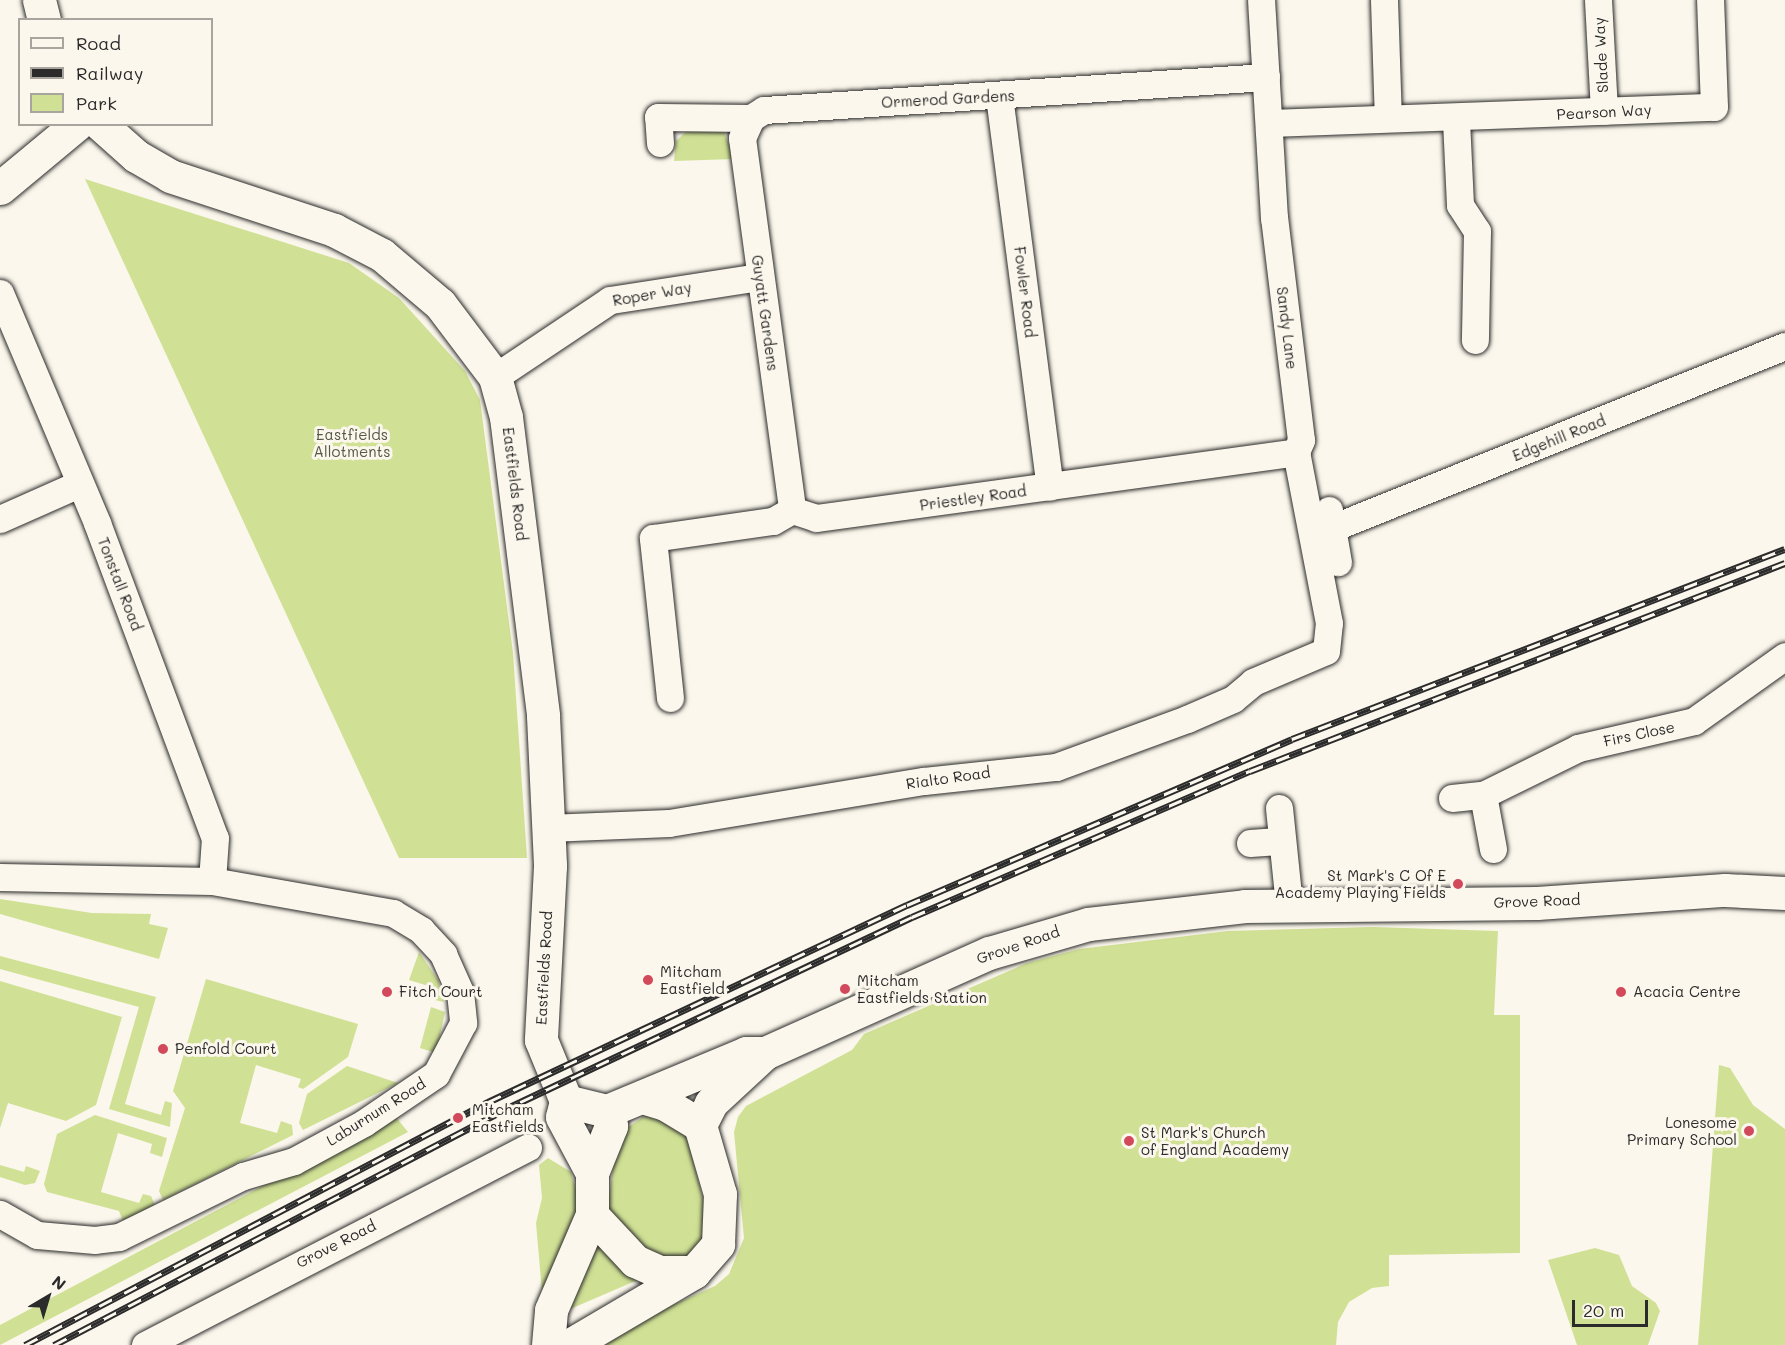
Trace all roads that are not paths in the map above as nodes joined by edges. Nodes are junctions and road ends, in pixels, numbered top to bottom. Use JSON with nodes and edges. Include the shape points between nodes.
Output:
{"nodes":[{"id":1,"x":39,"y":0,"type":"edge"},
{"id":2,"x":1261,"y":0,"type":"edge"},
{"id":3,"x":1384,"y":0,"type":"edge"},
{"id":4,"x":1598,"y":0,"type":"edge"},
{"id":5,"x":1710,"y":0,"type":"edge"},
{"id":6,"x":44,"y":18,"type":"edge"},
{"id":7,"x":1266,"y":78,"type":"junction"},
{"id":8,"x":999,"y":96,"type":"junction"},
{"id":9,"x":1604,"y":111,"type":"junction"},
{"id":10,"x":751,"y":118,"type":"junction"},
{"id":11,"x":1388,"y":118,"type":"junction"},
{"id":12,"x":1456,"y":120,"type":"junction"},
{"id":13,"x":1270,"y":123,"type":"junction"},
{"id":14,"x":75,"y":126,"type":"edge"},
{"id":15,"x":102,"y":126,"type":"edge"},
{"id":16,"x":660,"y":143,"type":"dead end"},
{"id":17,"x":0,"y":188,"type":"edge"},
{"id":18,"x":759,"y":277,"type":"junction"},
{"id":19,"x":0,"y":293,"type":"edge"},
{"id":20,"x":1476,"y":340,"type":"dead end"},
{"id":21,"x":1785,"y":346,"type":"edge"},
{"id":22,"x":495,"y":377,"type":"junction"},
{"id":23,"x":1296,"y":452,"type":"junction"},
{"id":24,"x":79,"y":484,"type":"junction"},
{"id":25,"x":1050,"y":487,"type":"junction"},
{"id":26,"x":1326,"y":497,"type":"dead end"},
{"id":27,"x":792,"y":510,"type":"junction"},
{"id":28,"x":0,"y":519,"type":"edge"},
{"id":29,"x":1332,"y":528,"type":"junction"},
{"id":30,"x":1328,"y":568,"type":"junction"},
{"id":31,"x":1326,"y":651,"type":"joint"},
{"id":32,"x":1785,"y":656,"type":"edge"},
{"id":33,"x":670,"y":698,"type":"dead end"},
{"id":34,"x":1483,"y":795,"type":"junction"},
{"id":35,"x":1452,"y":798,"type":"dead end"},
{"id":36,"x":1279,"y":808,"type":"dead end"},
{"id":37,"x":548,"y":828,"type":"junction"},
{"id":38,"x":1282,"y":841,"type":"junction"},
{"id":39,"x":1250,"y":843,"type":"dead end"},
{"id":40,"x":1492,"y":849,"type":"dead end"},
{"id":41,"x":0,"y":877,"type":"edge"},
{"id":42,"x":212,"y":881,"type":"junction"},
{"id":43,"x":1785,"y":893,"type":"edge"},
{"id":44,"x":1289,"y":905,"type":"junction"},
{"id":45,"x":765,"y":1053,"type":"junction"},
{"id":46,"x":642,"y":1098,"type":"junction"},
{"id":47,"x":566,"y":1101,"type":"junction"},
{"id":48,"x":607,"y":1112,"type":"junction"},
{"id":49,"x":700,"y":1125,"type":"junction"},
{"id":50,"x":528,"y":1147,"type":"dead end"},
{"id":51,"x":592,"y":1173,"type":"junction"},
{"id":52,"x":0,"y":1214,"type":"edge"},
{"id":53,"x":592,"y":1215,"type":"junction"},
{"id":54,"x":694,"y":1272,"type":"junction"},
{"id":55,"x":145,"y":1345,"type":"edge"},
{"id":56,"x":548,"y":1345,"type":"edge"},
{"id":57,"x":570,"y":1345,"type":"edge"}],
"edges":[{"from":1,"to":6,"type":"street"},
{"from":2,"to":7,"type":"street","name":"Sandy Lane"},
{"from":3,"to":11,"type":"street"},
{"from":4,"to":9,"type":"street","name":"Slade Way"},
{"from":5,"to":9,"type":"street","name":"Pearson Way","via":[[1714,107]]},
{"from":7,"to":8,"type":"street","name":"Ormerod Gardens"},
{"from":7,"to":13,"type":"street","name":"Sandy Lane"},
{"from":8,"to":10,"type":"street","name":"Ormerod Gardens","via":[[764,110]]},
{"from":8,"to":25,"type":"street","name":"Fowler Road"},
{"from":9,"to":12,"type":"street","name":"Pearson Way"},
{"from":10,"to":16,"type":"street","name":"Ormerod Gardens","via":[[658,117]]},
{"from":10,"to":18,"type":"street","name":"Guyatt Gardens","via":[[742,138]]},
{"from":11,"to":12,"type":"street","name":"Pearson Way"},
{"from":11,"to":13,"type":"street","name":"Pearson Way"},
{"from":12,"to":20,"type":"street","via":[[1460,205],[1477,231]]},
{"from":13,"to":23,"type":"street","name":"Sandy Lane","via":[[1274,218],[1301,440]]},
{"from":14,"to":17,"type":"street"},
{"from":15,"to":22,"type":"street","name":"Eastfields Road","via":[[136,156],[170,176],[333,230],[382,255],[440,304]]},
{"from":18,"to":22,"type":"street","name":"Roper Way","via":[[610,300]]},
{"from":18,"to":27,"type":"street","name":"Guyatt Gardens"},
{"from":19,"to":24,"type":"street","name":"Tonstall Road"},
{"from":21,"to":29,"type":"street","name":"Edgehill Road"},
{"from":22,"to":37,"type":"street","name":"Eastfields Road","via":[[506,417],[536,645]]},
{"from":23,"to":25,"type":"street","name":"Priestley Road"},
{"from":23,"to":30,"type":"street","name":"Sandy Lane"},
{"from":24,"to":28,"type":"street"},
{"from":24,"to":42,"type":"street","name":"Tonstall Road","via":[[215,838]]},
{"from":25,"to":27,"type":"street","name":"Priestley Road","via":[[816,518]]},
{"from":26,"to":29,"type":"street"},
{"from":27,"to":33,"type":"street","via":[[773,521],[653,538]]},
{"from":29,"to":30,"type":"street"},
{"from":30,"to":31,"type":"street","name":"Sandy Lane","via":[[1332,640]]},
{"from":31,"to":37,"type":"street","name":"Rialto Road","via":[[1253,682],[1233,699],[1187,719],[1056,767],[924,781],[669,823]]},
{"from":32,"to":34,"type":"street","name":"Firs Close","via":[[1694,721],[1578,748]]},
{"from":34,"to":35,"type":"street","name":"Firs Close"},
{"from":34,"to":40,"type":"street"},
{"from":36,"to":38,"type":"street"},
{"from":37,"to":47,"type":"street","name":"Eastfields Road","via":[[540,1029],[550,1072]]},
{"from":38,"to":39,"type":"street"},
{"from":38,"to":44,"type":"street"},
{"from":41,"to":42,"type":"street","name":"Laburnum Road"},
{"from":42,"to":52,"type":"street","name":"Laburnum Road","via":[[393,913],[421,930],[453,973],[463,1010],[460,1032],[442,1066],[422,1085],[314,1150],[243,1176],[119,1237],[95,1240],[37,1235]]},
{"from":43,"to":44,"type":"street","name":"Grove Road","via":[[1725,890],[1537,903]]},
{"from":44,"to":45,"type":"street","name":"Grove Road","via":[[1148,915],[1038,936]]},
{"from":45,"to":46,"type":"street","name":"Grove Road","via":[[746,1053]]},
{"from":45,"to":49,"type":"street","name":"Grove Road","via":[[711,1103]]},
{"from":46,"to":48,"type":"street"},
{"from":46,"to":49,"type":"street","via":[[665,1104]]},
{"from":47,"to":48,"type":"street"},
{"from":47,"to":51,"type":"street","via":[[562,1117]]},
{"from":48,"to":51,"type":"street","via":[[611,1126],[603,1157]]},
{"from":49,"to":54,"type":"street","via":[[718,1183],[722,1231],[711,1256]]},
{"from":50,"to":55,"type":"street","name":"Grove Road"},
{"from":51,"to":53,"type":"street"},
{"from":53,"to":54,"type":"street","via":[[647,1268],[671,1275]]},
{"from":53,"to":56,"type":"street","via":[[551,1310]]},
{"from":54,"to":57,"type":"street"}]}
